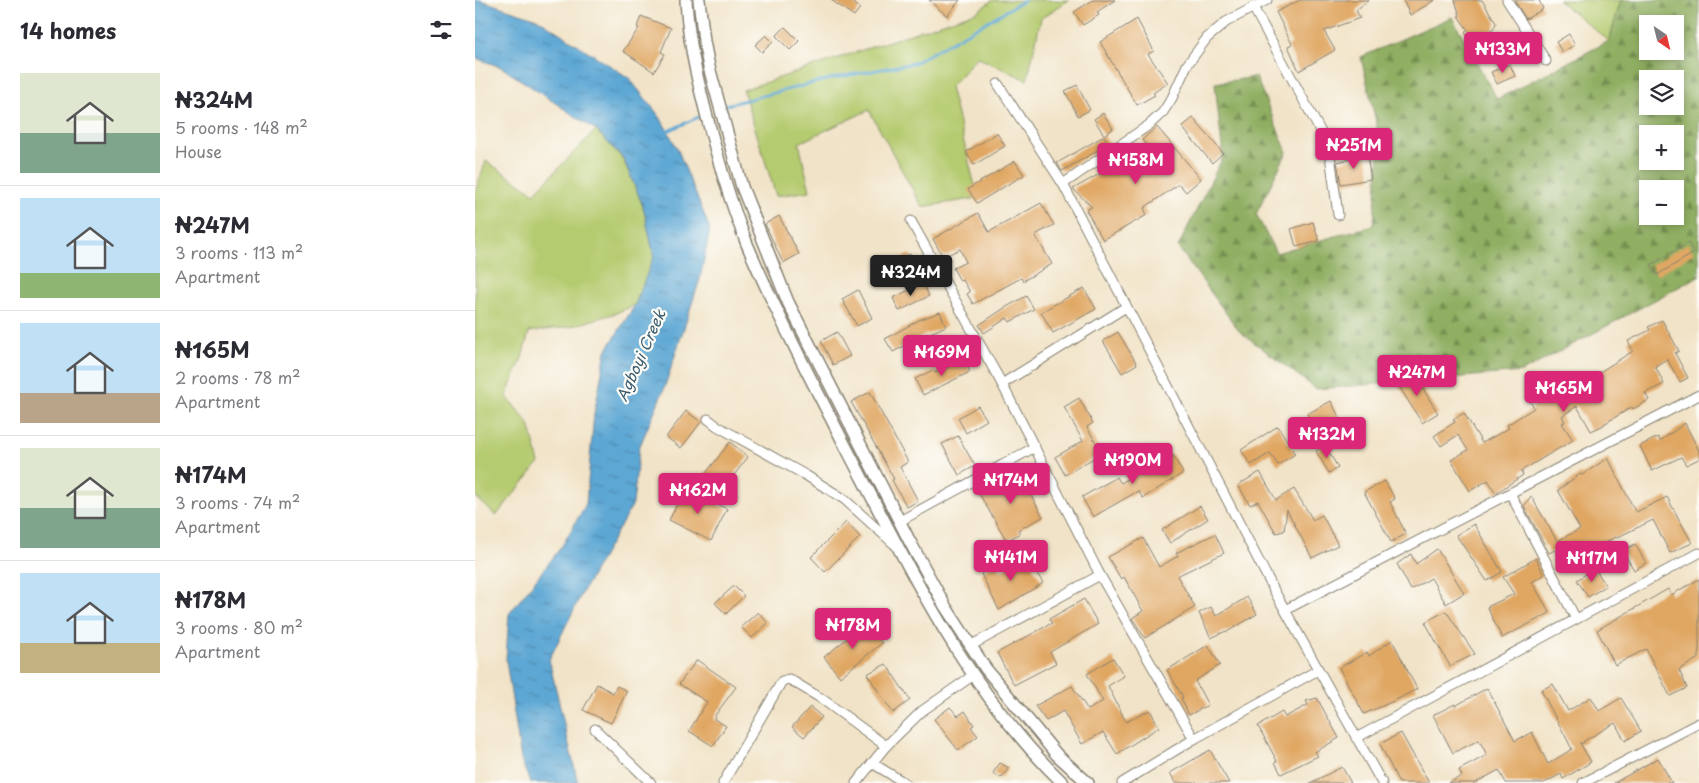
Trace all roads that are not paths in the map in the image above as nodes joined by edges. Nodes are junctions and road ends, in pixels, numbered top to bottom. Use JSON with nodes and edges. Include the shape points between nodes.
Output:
{"nodes":[{"id":1,"x":686,"y":0,"type":"edge"},
{"id":2,"x":699,"y":0,"type":"edge"},
{"id":3,"x":1267,"y":0,"type":"edge"},
{"id":4,"x":1507,"y":0,"type":"edge"},
{"id":5,"x":1253,"y":7,"type":"junction"},
{"id":6,"x":1546,"y":61,"type":"dead end"},
{"id":7,"x":998,"y":84,"type":"dead end"},
{"id":8,"x":1063,"y":184,"type":"junction"},
{"id":9,"x":1339,"y":215,"type":"dead end"},
{"id":10,"x":911,"y":221,"type":"dead end"},
{"id":11,"x":1125,"y":307,"type":"junction"},
{"id":12,"x":1002,"y":384,"type":"junction"},
{"id":13,"x":1699,"y":395,"type":"edge"},
{"id":14,"x":708,"y":419,"type":"dead end"},
{"id":15,"x":1035,"y":447,"type":"junction"},
{"id":16,"x":1510,"y":493,"type":"junction"},
{"id":17,"x":900,"y":521,"type":"junction"},
{"id":18,"x":899,"y":548,"type":"junction"},
{"id":19,"x":1699,"y":553,"type":"edge"},
{"id":20,"x":1100,"y":575,"type":"junction"},
{"id":21,"x":1285,"y":610,"type":"junction"},
{"id":22,"x":1576,"y":619,"type":"junction"},
{"id":23,"x":970,"y":646,"type":"junction"},
{"id":24,"x":1318,"y":670,"type":"junction"},
{"id":25,"x":972,"y":676,"type":"junction"},
{"id":26,"x":1699,"y":723,"type":"edge"},
{"id":27,"x":595,"y":729,"type":"dead end"},
{"id":28,"x":1356,"y":738,"type":"junction"},
{"id":29,"x":1194,"y":740,"type":"junction"},
{"id":30,"x":886,"y":746,"type":"junction"},
{"id":31,"x":872,"y":763,"type":"junction"},
{"id":32,"x":651,"y":783,"type":"edge"},
{"id":33,"x":723,"y":783,"type":"edge"},
{"id":34,"x":855,"y":783,"type":"edge"},
{"id":35,"x":905,"y":783,"type":"edge"},
{"id":36,"x":1063,"y":783,"type":"edge"},
{"id":37,"x":1088,"y":783,"type":"edge"},
{"id":38,"x":1122,"y":783,"type":"edge"},
{"id":39,"x":1382,"y":783,"type":"edge"},
{"id":40,"x":1583,"y":783,"type":"edge"}],
"edges":[{"from":1,"to":18,"type":"street","via":[[696,72],[728,193],[747,243],[782,322]]},
{"from":2,"to":17,"type":"street","via":[[709,67],[742,187],[788,302]]},
{"from":3,"to":5,"type":"street"},
{"from":4,"to":6,"type":"street"},
{"from":5,"to":8,"type":"street","via":[[1207,38],[1187,65],[1163,112]]},
{"from":5,"to":9,"type":"street","via":[[1329,147]]},
{"from":7,"to":8,"type":"street"},
{"from":8,"to":11,"type":"street"},
{"from":10,"to":12,"type":"street"},
{"from":11,"to":12,"type":"street"},
{"from":11,"to":21,"type":"street"},
{"from":12,"to":15,"type":"street"},
{"from":13,"to":16,"type":"street"},
{"from":14,"to":18,"type":"street","via":[[844,499]]},
{"from":15,"to":17,"type":"street"},
{"from":15,"to":20,"type":"street"},
{"from":16,"to":21,"type":"street"},
{"from":16,"to":22,"type":"street"},
{"from":17,"to":23,"type":"street"},
{"from":18,"to":25,"type":"street"},
{"from":19,"to":22,"type":"street"},
{"from":20,"to":23,"type":"street"},
{"from":20,"to":29,"type":"street"},
{"from":21,"to":24,"type":"street"},
{"from":22,"to":28,"type":"street"},
{"from":23,"to":37,"type":"street","via":[[1057,755]]},
{"from":24,"to":28,"type":"street"},
{"from":24,"to":29,"type":"street"},
{"from":25,"to":30,"type":"street","via":[[922,711]]},
{"from":25,"to":36,"type":"street","via":[[1021,738]]},
{"from":26,"to":40,"type":"street"},
{"from":27,"to":32,"type":"street"},
{"from":28,"to":39,"type":"street"},
{"from":29,"to":38,"type":"street"},
{"from":30,"to":31,"type":"street"},
{"from":30,"to":33,"type":"street","via":[[789,679],[782,682]]},
{"from":31,"to":34,"type":"street"},
{"from":31,"to":35,"type":"street"}]}
